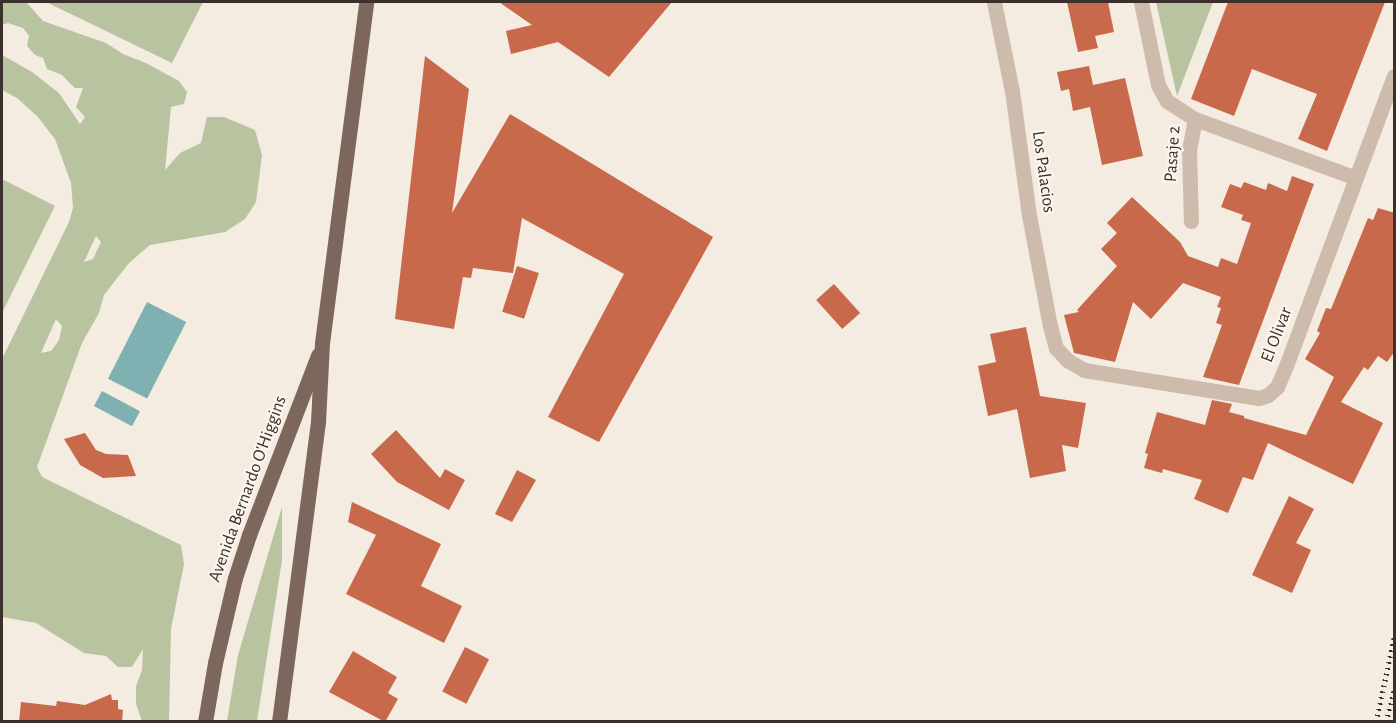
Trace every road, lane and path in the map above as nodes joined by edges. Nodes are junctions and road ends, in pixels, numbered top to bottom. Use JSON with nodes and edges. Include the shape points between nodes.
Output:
{"nodes":[{"id":1,"x":366,"y":2,"type":"edge"},
{"id":2,"x":994,"y":2,"type":"edge"},
{"id":3,"x":1141,"y":2,"type":"edge"},
{"id":4,"x":1395,"y":76,"type":"edge"},
{"id":5,"x":1195,"y":119,"type":"junction"},
{"id":6,"x":1356,"y":178,"type":"junction"},
{"id":7,"x":1191,"y":221,"type":"dead end"},
{"id":8,"x":322,"y":344,"type":"junction"},
{"id":9,"x":1056,"y":348,"type":"joint"},
{"id":10,"x":205,"y":722,"type":"edge"},
{"id":11,"x":279,"y":722,"type":"edge"}],
"edges":[{"from":1,"to":8,"type":"main road","name":"Avenida Bernardo O'Higgins"},
{"from":2,"to":9,"type":"street","name":"Los Palacios","via":[[1012,91],[1038,268]]},
{"from":3,"to":5,"type":"street","name":"Pasaje 2","via":[[1158,85],[1167,101]]},
{"from":4,"to":6,"type":"street","name":"El Olivar"},
{"from":5,"to":6,"type":"street"},
{"from":5,"to":7,"type":"street","name":"Pasaje 2","via":[[1188,161]]},
{"from":6,"to":9,"type":"street","name":"El Olivar","via":[[1286,366],[1269,395],[1259,398],[1084,370]]},
{"from":8,"to":10,"type":"main road","name":"Avenida Bernardo O'Higgins","via":[[235,578]]},
{"from":8,"to":11,"type":"main road","name":"Avenida Bernardo O'Higgins","via":[[318,422]]}]}
